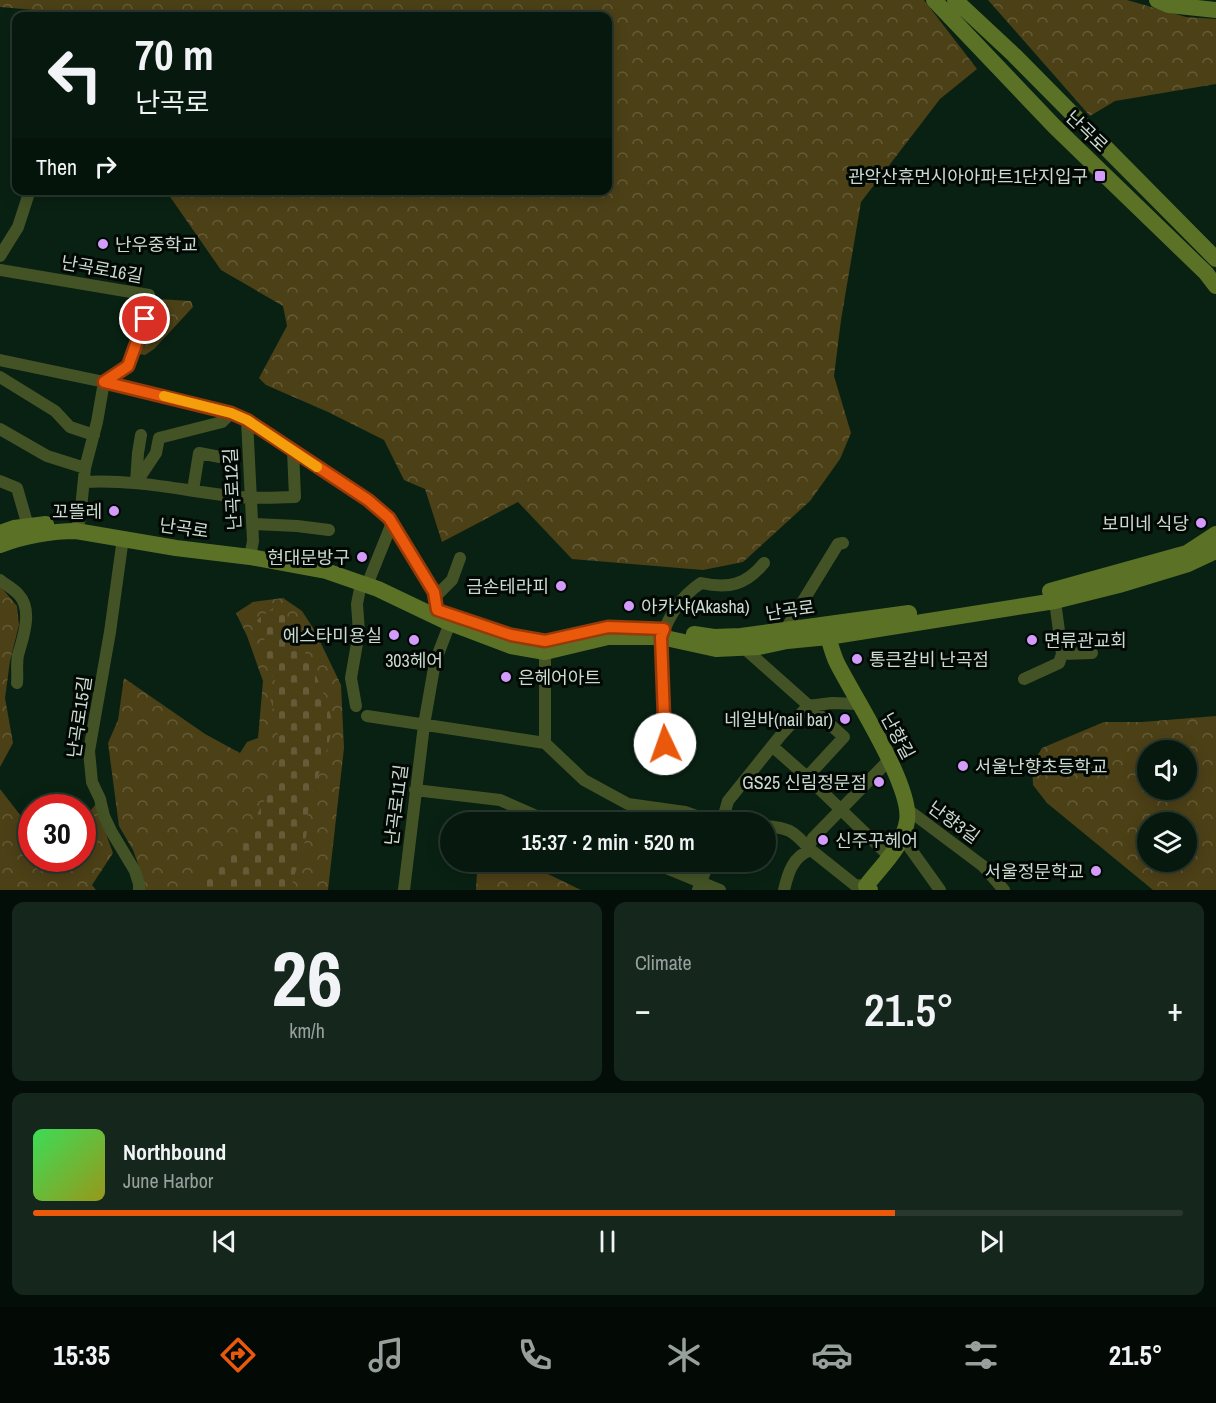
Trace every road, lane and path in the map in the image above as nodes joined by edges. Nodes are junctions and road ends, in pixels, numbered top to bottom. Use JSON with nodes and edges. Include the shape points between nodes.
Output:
{"nodes":[{"id":1,"x":934,"y":0,"type":"edge"},
{"id":2,"x":955,"y":0,"type":"edge"},
{"id":3,"x":1156,"y":0,"type":"edge"},
{"id":4,"x":1216,"y":10,"type":"edge"},
{"id":5,"x":29,"y":195,"type":"edge"},
{"id":6,"x":6,"y":236,"type":"edge"},
{"id":7,"x":0,"y":255,"type":"edge"},
{"id":8,"x":1216,"y":259,"type":"edge"},
{"id":9,"x":0,"y":270,"type":"edge"},
{"id":10,"x":1216,"y":286,"type":"edge"},
{"id":11,"x":1,"y":363,"type":"edge"},
{"id":12,"x":0,"y":377,"type":"edge"},
{"id":13,"x":104,"y":382,"type":"junction"},
{"id":14,"x":231,"y":413,"type":"junction"},
{"id":15,"x":247,"y":420,"type":"junction"},
{"id":16,"x":0,"y":429,"type":"edge"},
{"id":17,"x":94,"y":435,"type":"junction"},
{"id":18,"x":141,"y":435,"type":"dead end"},
{"id":19,"x":292,"y":450,"type":"junction"},
{"id":20,"x":220,"y":457,"type":"dead end"},
{"id":21,"x":85,"y":468,"type":"junction"},
{"id":22,"x":0,"y":481,"type":"edge"},
{"id":23,"x":84,"y":482,"type":"junction"},
{"id":24,"x":136,"y":483,"type":"junction"},
{"id":25,"x":193,"y":490,"type":"junction"},
{"id":26,"x":250,"y":498,"type":"junction"},
{"id":27,"x":392,"y":523,"type":"junction"},
{"id":28,"x":252,"y":525,"type":"junction"},
{"id":29,"x":28,"y":526,"type":"junction"},
{"id":30,"x":77,"y":528,"type":"junction"},
{"id":31,"x":330,"y":530,"type":"dead end"},
{"id":32,"x":0,"y":533,"type":"edge"},
{"id":33,"x":1216,"y":534,"type":"edge"},
{"id":34,"x":123,"y":538,"type":"junction"},
{"id":35,"x":843,"y":543,"type":"dead end"},
{"id":36,"x":0,"y":545,"type":"edge"},
{"id":37,"x":1216,"y":551,"type":"edge"},
{"id":38,"x":251,"y":554,"type":"junction"},
{"id":39,"x":460,"y":558,"type":"dead end"},
{"id":40,"x":764,"y":563,"type":"dead end"},
{"id":41,"x":0,"y":580,"type":"edge"},
{"id":42,"x":366,"y":582,"type":"junction"},
{"id":43,"x":1055,"y":601,"type":"junction"},
{"id":44,"x":440,"y":612,"type":"junction"},
{"id":45,"x":663,"y":633,"type":"junction"},
{"id":46,"x":788,"y":635,"type":"junction"},
{"id":47,"x":828,"y":637,"type":"junction"},
{"id":48,"x":744,"y":648,"type":"junction"},
{"id":49,"x":545,"y":652,"type":"junction"},
{"id":50,"x":1092,"y":653,"type":"dead end"},
{"id":51,"x":1062,"y":654,"type":"junction"},
{"id":52,"x":1024,"y":679,"type":"dead end"},
{"id":53,"x":17,"y":684,"type":"dead end"},
{"id":54,"x":859,"y":704,"type":"junction"},
{"id":55,"x":356,"y":706,"type":"dead end"},
{"id":56,"x":808,"y":706,"type":"junction"},
{"id":57,"x":367,"y":716,"type":"dead end"},
{"id":58,"x":424,"y":725,"type":"junction"},
{"id":59,"x":545,"y":743,"type":"junction"},
{"id":60,"x":772,"y":746,"type":"junction"},
{"id":61,"x":889,"y":760,"type":"junction"},
{"id":62,"x":666,"y":764,"type":"dead end"},
{"id":63,"x":807,"y":777,"type":"junction"},
{"id":64,"x":415,"y":790,"type":"junction"},
{"id":65,"x":841,"y":808,"type":"junction"},
{"id":66,"x":907,"y":809,"type":"junction"},
{"id":67,"x":527,"y":812,"type":"edge"},
{"id":68,"x":685,"y":812,"type":"edge"},
{"id":69,"x":725,"y":812,"type":"edge"},
{"id":70,"x":776,"y":827,"type":"edge"},
{"id":71,"x":902,"y":837,"type":"junction"},
{"id":72,"x":810,"y":849,"type":"junction"},
{"id":73,"x":890,"y":857,"type":"junction"},
{"id":74,"x":671,"y":872,"type":"edge"},
{"id":75,"x":700,"y":886,"type":"edge"},
{"id":76,"x":868,"y":888,"type":"edge"},
{"id":77,"x":139,"y":890,"type":"edge"},
{"id":78,"x":404,"y":890,"type":"edge"},
{"id":79,"x":720,"y":890,"type":"edge"},
{"id":80,"x":784,"y":890,"type":"edge"},
{"id":81,"x":940,"y":890,"type":"edge"},
{"id":82,"x":1004,"y":890,"type":"edge"}],
"edges":[{"from":1,"to":10,"type":"main road","name":"난곡로","via":[[1055,127]]},
{"from":2,"to":8,"type":"main road","name":"난곡로"},
{"from":3,"to":4,"type":"main road"},
{"from":5,"to":6,"type":"street","via":[[24,211]]},
{"from":6,"to":7,"type":"street"},
{"from":9,"to":13,"type":"street","name":"난곡로16길","via":[[149,296],[128,366]]},
{"from":11,"to":13,"type":"street"},
{"from":12,"to":17,"type":"street","via":[[55,411],[70,426]]},
{"from":13,"to":14,"type":"street"},
{"from":13,"to":17,"type":"street"},
{"from":14,"to":15,"type":"street"},
{"from":14,"to":24,"type":"street","via":[[222,422],[159,438],[156,453]]},
{"from":15,"to":19,"type":"street"},
{"from":15,"to":26,"type":"street","name":"난곡로12길"},
{"from":16,"to":21,"type":"street","via":[[47,456]]},
{"from":17,"to":21,"type":"street"},
{"from":18,"to":24,"type":"street"},
{"from":19,"to":26,"type":"street","via":[[295,497]]},
{"from":19,"to":27,"type":"street","via":[[368,500]]},
{"from":20,"to":25,"type":"street","via":[[199,453]]},
{"from":21,"to":23,"type":"street"},
{"from":22,"to":29,"type":"street","via":[[17,488]]},
{"from":23,"to":24,"type":"street"},
{"from":23,"to":30,"type":"street"},
{"from":24,"to":25,"type":"street"},
{"from":25,"to":26,"type":"street"},
{"from":26,"to":28,"type":"street","name":"난곡로12길"},
{"from":27,"to":42,"type":"street"},
{"from":27,"to":44,"type":"street"},
{"from":28,"to":31,"type":"street"},
{"from":28,"to":38,"type":"street","name":"난곡로12길"},
{"from":29,"to":30,"type":"main road","name":"난곡로","via":[[65,523]]},
{"from":29,"to":32,"type":"main road","name":"난곡로"},
{"from":30,"to":34,"type":"main road","name":"난곡로"},
{"from":30,"to":36,"type":"main road","name":"난곡로"},
{"from":30,"to":38,"type":"main road","name":"난곡로"},
{"from":33,"to":46,"type":"main road","name":"난곡로","via":[[1187,553],[1054,590]]},
{"from":34,"to":38,"type":"main road","name":"난곡로","via":[[176,548]]},
{"from":34,"to":77,"type":"street","name":"난곡로15길","via":[[89,751],[92,782],[104,816],[135,871]]},
{"from":35,"to":46,"type":"street","via":[[838,544],[789,624]]},
{"from":37,"to":43,"type":"main road","name":"난곡로","via":[[1178,567]]},
{"from":38,"to":42,"type":"main road","name":"난곡로"},
{"from":39,"to":44,"type":"street","name":"난곡로11길"},
{"from":40,"to":45,"type":"street","via":[[744,582],[714,586],[701,583],[694,587],[676,606]]},
{"from":41,"to":53,"type":"street","via":[[18,593],[25,608]]},
{"from":42,"to":44,"type":"main road","name":"난곡로"},
{"from":42,"to":55,"type":"street","via":[[357,604],[359,632],[351,678]]},
{"from":43,"to":47,"type":"main road","name":"난곡로"},
{"from":43,"to":51,"type":"street"},
{"from":44,"to":45,"type":"main road","name":"난곡로","via":[[511,635],[545,641],[608,627]]},
{"from":44,"to":49,"type":"main road","name":"난곡로","via":[[511,646]]},
{"from":44,"to":58,"type":"street","name":"난곡로11길"},
{"from":45,"to":46,"type":"main road","name":"난곡로","via":[[714,637]]},
{"from":45,"to":48,"type":"main road","name":"난곡로","via":[[716,649]]},
{"from":45,"to":49,"type":"main road","name":"난곡로","via":[[608,637]]},
{"from":45,"to":62,"type":"street"},
{"from":46,"to":47,"type":"main road","name":"난곡로"},
{"from":46,"to":48,"type":"main road","name":"난곡로","via":[[759,647]]},
{"from":47,"to":54,"type":"main road","name":"난향길"},
{"from":48,"to":56,"type":"street"},
{"from":49,"to":59,"type":"street"},
{"from":50,"to":51,"type":"street"},
{"from":51,"to":52,"type":"street","via":[[1059,663]]},
{"from":54,"to":56,"type":"street"},
{"from":54,"to":61,"type":"main road","name":"난향길"},
{"from":56,"to":60,"type":"street"},
{"from":56,"to":63,"type":"street","via":[[844,737]]},
{"from":57,"to":58,"type":"street"},
{"from":58,"to":59,"type":"street"},
{"from":58,"to":64,"type":"street","name":"난곡로11길"},
{"from":59,"to":68,"type":"street","via":[[585,780],[628,804]]},
{"from":60,"to":63,"type":"street"},
{"from":60,"to":69,"type":"street","via":[[728,801]]},
{"from":61,"to":65,"type":"street"},
{"from":61,"to":66,"type":"main road","name":"난향길"},
{"from":63,"to":65,"type":"street"},
{"from":64,"to":67,"type":"street","via":[[500,800]]},
{"from":64,"to":78,"type":"street","name":"난곡로11길"},
{"from":65,"to":72,"type":"street","via":[[813,838]]},
{"from":65,"to":73,"type":"street"},
{"from":66,"to":71,"type":"main road","name":"난향길"},
{"from":66,"to":82,"type":"street","name":"난향3길","via":[[983,866]]},
{"from":70,"to":72,"type":"street","via":[[798,835]]},
{"from":71,"to":73,"type":"main road","name":"난향길"},
{"from":71,"to":81,"type":"street"},
{"from":72,"to":76,"type":"street","via":[[855,885]]},
{"from":72,"to":80,"type":"street","via":[[796,859]]},
{"from":73,"to":76,"type":"main road","name":"난향길"},
{"from":74,"to":75,"type":"street"},
{"from":75,"to":79,"type":"street"}]}
